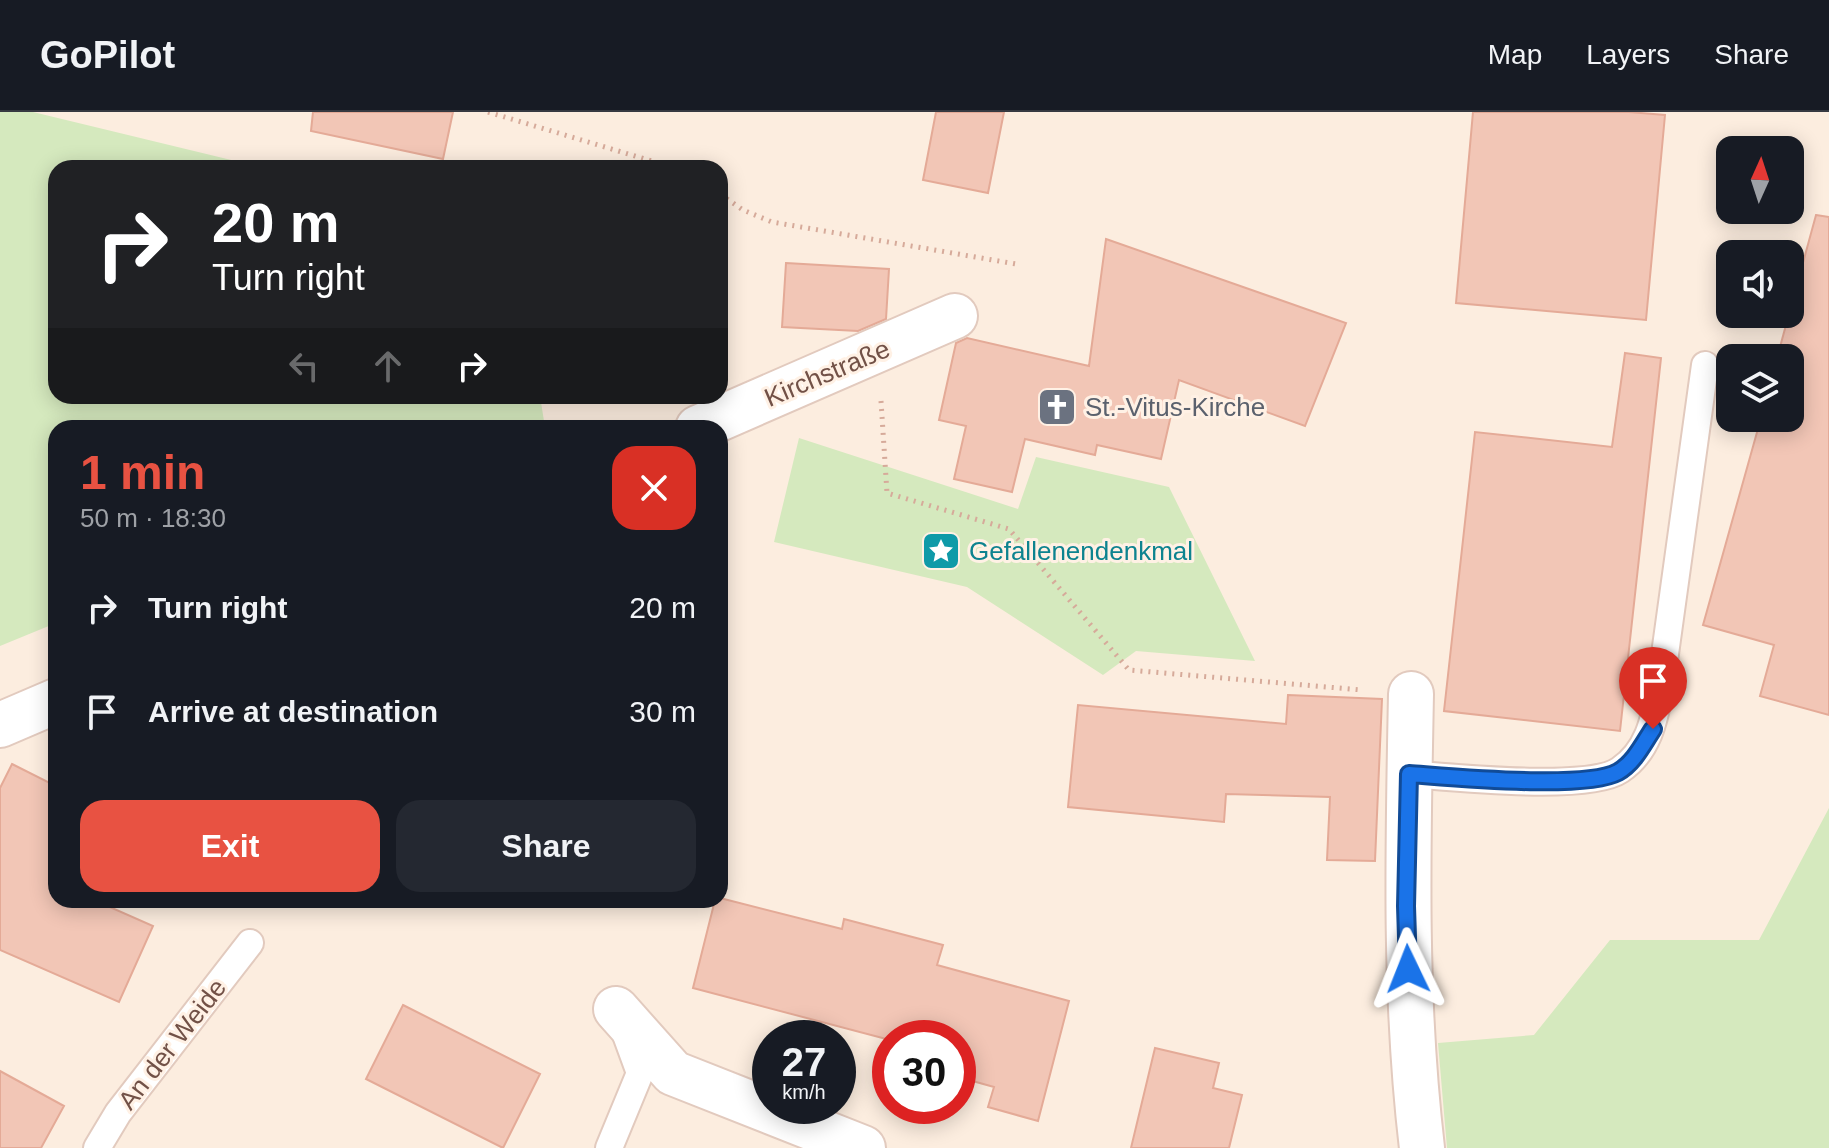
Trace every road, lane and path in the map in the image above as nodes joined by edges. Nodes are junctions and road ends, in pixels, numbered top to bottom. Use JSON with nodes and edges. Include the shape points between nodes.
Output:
{"nodes":[{"id":1,"x":488,"y":112,"type":"edge"},
{"id":2,"x":648,"y":160,"type":"edge"},
{"id":3,"x":728,"y":200,"type":"edge"},
{"id":4,"x":1016,"y":264,"type":"dead end"},
{"id":5,"x":955,"y":316,"type":"dead end"},
{"id":6,"x":878,"y":352,"type":"junction"},
{"id":7,"x":1705,"y":365,"type":"dead end"},
{"id":8,"x":717,"y":420,"type":"edge"},
{"id":9,"x":1411,"y":694,"type":"joint"},
{"id":10,"x":48,"y":704,"type":"edge"},
{"id":11,"x":0,"y":725,"type":"edge"},
{"id":12,"x":1409,"y":774,"type":"junction"},
{"id":13,"x":250,"y":943,"type":"dead end"},
{"id":14,"x":616,"y":1009,"type":"joint"},
{"id":15,"x":97,"y":1148,"type":"edge"},
{"id":16,"x":609,"y":1148,"type":"edge"},
{"id":17,"x":863,"y":1148,"type":"edge"},
{"id":18,"x":1422,"y":1148,"type":"edge"}],
"edges":[{"from":1,"to":2,"type":"path"},
{"from":3,"to":4,"type":"path","via":[[772,222]]},
{"from":5,"to":6,"type":"street","name":"Kirchstraße"},
{"from":6,"to":8,"type":"street","name":"Kirchstraße"},
{"from":6,"to":9,"type":"path","via":[[887,493],[1009,529],[1129,670]]},
{"from":7,"to":12,"type":"lane","via":[[1653,729],[1631,760],[1616,773],[1577,780]]},
{"from":9,"to":12,"type":"street"},
{"from":10,"to":11,"type":"street"},
{"from":12,"to":18,"type":"street","via":[[1406,906],[1412,1064]]},
{"from":13,"to":15,"type":"lane","name":"An der Weide","via":[[118,1113]]},
{"from":14,"to":16,"type":"lane","via":[[640,1073]]},
{"from":14,"to":17,"type":"street","via":[[673,1073]]}]}
